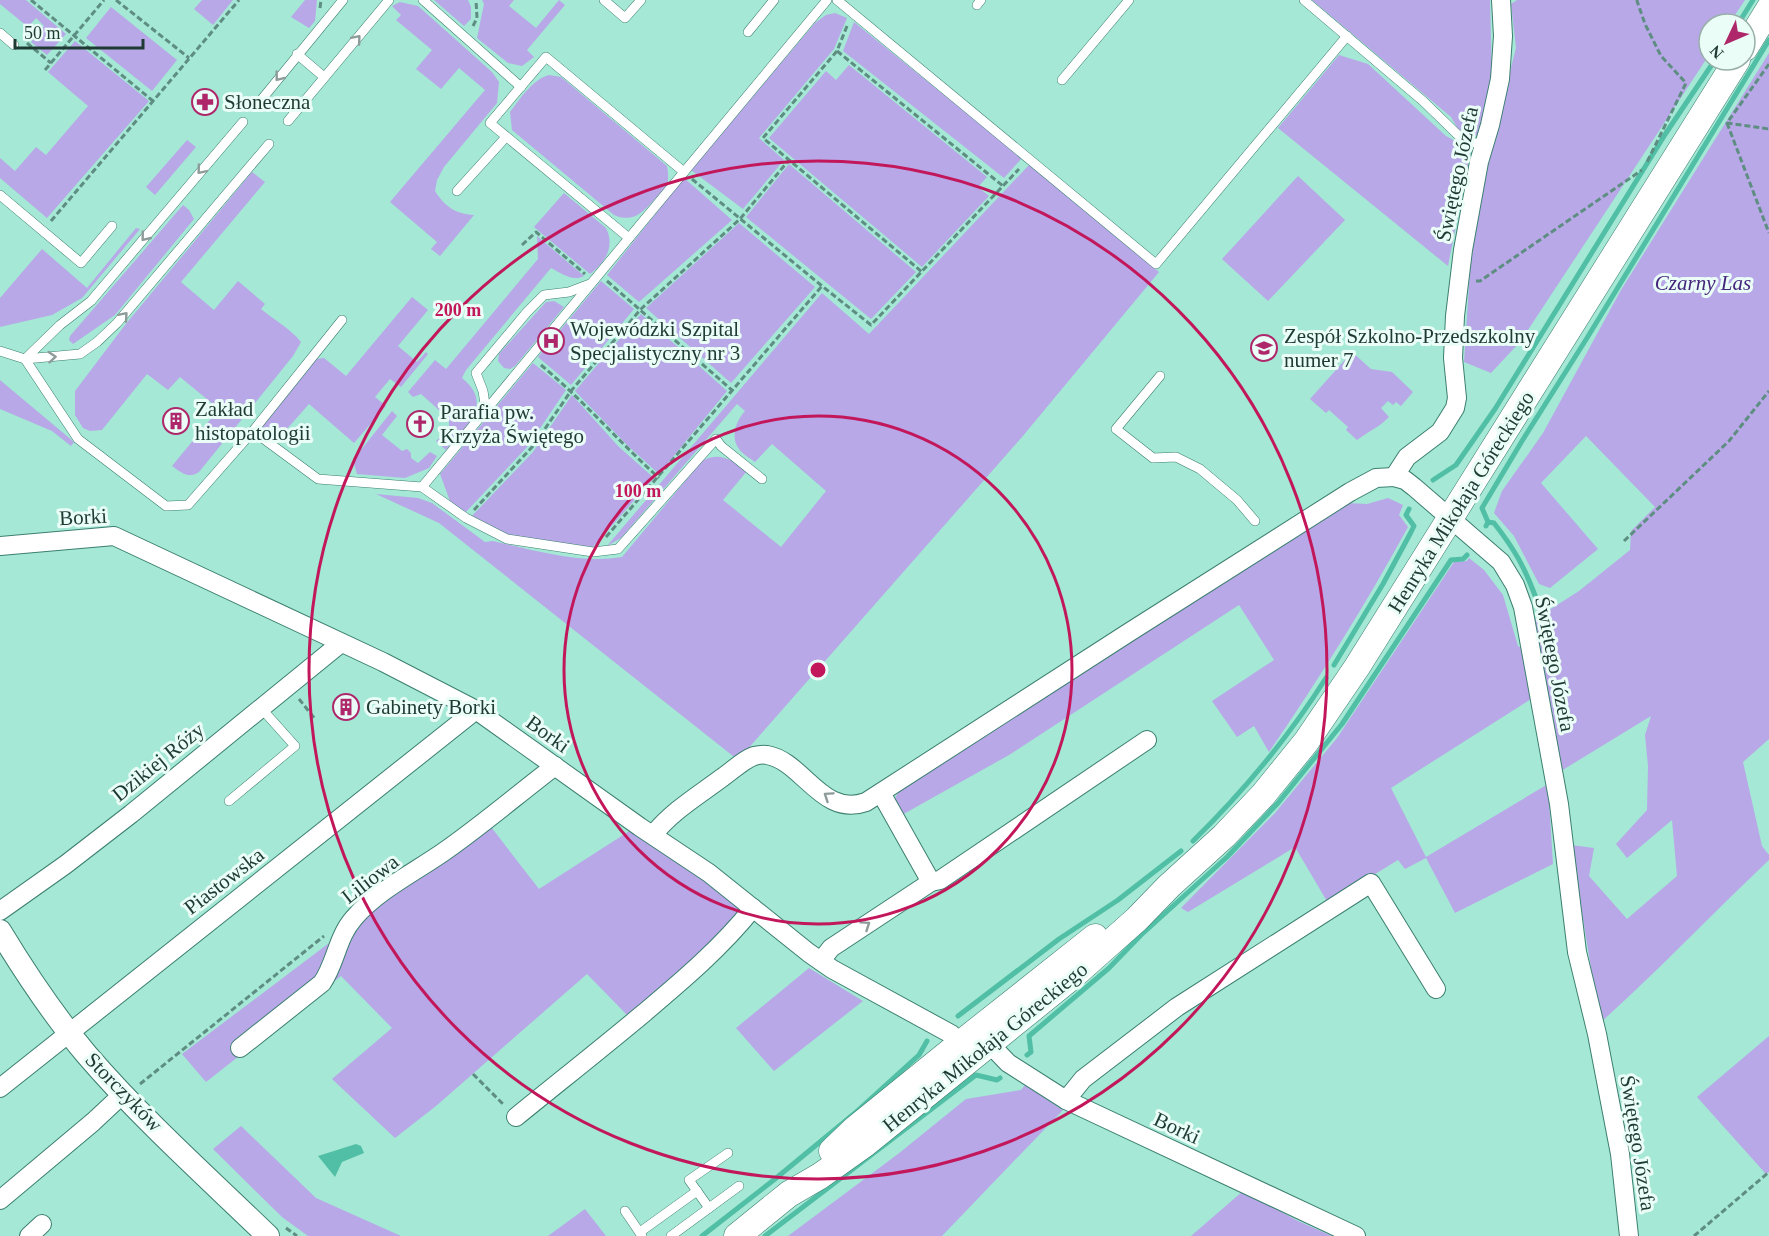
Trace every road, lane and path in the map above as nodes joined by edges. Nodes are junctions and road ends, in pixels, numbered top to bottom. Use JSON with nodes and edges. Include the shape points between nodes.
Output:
{"nodes":[{"id":1,"x":31,"y":0,"type":"edge"},
{"id":2,"x":104,"y":0,"type":"edge"},
{"id":3,"x":116,"y":0,"type":"edge"},
{"id":4,"x":239,"y":0,"type":"edge"},
{"id":5,"x":343,"y":0,"type":"edge"},
{"id":6,"x":389,"y":0,"type":"edge"},
{"id":7,"x":423,"y":0,"type":"edge"},
{"id":8,"x":476,"y":0,"type":"edge"},
{"id":9,"x":604,"y":0,"type":"edge"},
{"id":10,"x":641,"y":0,"type":"edge"},
{"id":11,"x":774,"y":0,"type":"edge"},
{"id":12,"x":827,"y":0,"type":"edge"},
{"id":13,"x":837,"y":0,"type":"edge"},
{"id":14,"x":1129,"y":0,"type":"edge"},
{"id":15,"x":1304,"y":0,"type":"edge"},
{"id":16,"x":1502,"y":0,"type":"edge"},
{"id":17,"x":1638,"y":0,"type":"edge"},
{"id":18,"x":1769,"y":9,"type":"edge"},
{"id":19,"x":852,"y":13,"type":"junction"},
{"id":20,"x":1757,"y":28,"type":"edge"},
{"id":21,"x":748,"y":32,"type":"dead end"},
{"id":22,"x":0,"y":33,"type":"edge"},
{"id":23,"x":74,"y":36,"type":"junction"},
{"id":24,"x":1347,"y":36,"type":"junction"},
{"id":25,"x":467,"y":39,"type":"junction"},
{"id":26,"x":14,"y":45,"type":"joint"},
{"id":27,"x":837,"y":51,"type":"junction"},
{"id":28,"x":297,"y":54,"type":"junction"},
{"id":29,"x":189,"y":58,"type":"junction"},
{"id":30,"x":51,"y":63,"type":"junction"},
{"id":31,"x":1769,"y":64,"type":"edge"},
{"id":32,"x":45,"y":70,"type":"dead end"},
{"id":33,"x":1730,"y":72,"type":"edge"},
{"id":34,"x":324,"y":77,"type":"junction"},
{"id":35,"x":1062,"y":80,"type":"dead end"},
{"id":36,"x":521,"y":87,"type":"junction"},
{"id":37,"x":262,"y":99,"type":"dead end"},
{"id":38,"x":153,"y":101,"type":"junction"},
{"id":39,"x":288,"y":121,"type":"dead end"},
{"id":40,"x":243,"y":122,"type":"dead end"},
{"id":41,"x":1727,"y":123,"type":"junction"},
{"id":42,"x":1769,"y":129,"type":"edge"},
{"id":43,"x":506,"y":136,"type":"junction"},
{"id":44,"x":268,"y":144,"type":"dead end"},
{"id":45,"x":1484,"y":144,"type":"junction"},
{"id":46,"x":1029,"y":159,"type":"junction"},
{"id":47,"x":789,"y":160,"type":"junction"},
{"id":48,"x":684,"y":172,"type":"junction"},
{"id":49,"x":1003,"y":186,"type":"junction"},
{"id":50,"x":457,"y":191,"type":"dead end"},
{"id":51,"x":0,"y":195,"type":"edge"},
{"id":52,"x":740,"y":219,"type":"junction"},
{"id":53,"x":51,"y":221,"type":"dead end"},
{"id":54,"x":112,"y":226,"type":"dead end"},
{"id":55,"x":1769,"y":233,"type":"edge"},
{"id":56,"x":629,"y":238,"type":"junction"},
{"id":57,"x":522,"y":245,"type":"dead end"},
{"id":58,"x":922,"y":272,"type":"junction"},
{"id":59,"x":594,"y":280,"type":"junction"},
{"id":60,"x":1459,"y":281,"type":"junction"},
{"id":61,"x":822,"y":286,"type":"junction"},
{"id":62,"x":641,"y":309,"type":"junction"},
{"id":63,"x":342,"y":320,"type":"dead end"},
{"id":64,"x":0,"y":351,"type":"edge"},
{"id":65,"x":530,"y":357,"type":"junction"},
{"id":66,"x":25,"y":359,"type":"junction"},
{"id":67,"x":1160,"y":376,"type":"dead end"},
{"id":68,"x":571,"y":391,"type":"junction"},
{"id":69,"x":733,"y":391,"type":"junction"},
{"id":70,"x":1769,"y":391,"type":"edge"},
{"id":71,"x":486,"y":411,"type":"junction"},
{"id":72,"x":253,"y":431,"type":"junction"},
{"id":73,"x":1394,"y":477,"type":"junction"},
{"id":74,"x":659,"y":478,"type":"junction"},
{"id":75,"x":762,"y":479,"type":"dead end"},
{"id":76,"x":422,"y":487,"type":"junction"},
{"id":77,"x":466,"y":518,"type":"junction"},
{"id":78,"x":1451,"y":518,"type":"junction"},
{"id":79,"x":1255,"y":521,"type":"dead end"},
{"id":80,"x":1624,"y":541,"type":"dead end"},
{"id":81,"x":0,"y":546,"type":"edge"},
{"id":82,"x":593,"y":552,"type":"junction"},
{"id":83,"x":341,"y":643,"type":"junction"},
{"id":84,"x":289,"y":686,"type":"junction"},
{"id":85,"x":261,"y":708,"type":"junction"},
{"id":86,"x":476,"y":710,"type":"junction"},
{"id":87,"x":315,"y":719,"type":"dead end"},
{"id":88,"x":1147,"y":740,"type":"dead end"},
{"id":89,"x":555,"y":766,"type":"junction"},
{"id":90,"x":881,"y":793,"type":"junction"},
{"id":91,"x":229,"y":801,"type":"dead end"},
{"id":92,"x":653,"y":835,"type":"junction"},
{"id":93,"x":931,"y":882,"type":"junction"},
{"id":94,"x":753,"y":908,"type":"junction"},
{"id":95,"x":0,"y":911,"type":"edge"},
{"id":96,"x":0,"y":931,"type":"edge"},
{"id":97,"x":324,"y":936,"type":"dead end"},
{"id":98,"x":821,"y":961,"type":"junction"},
{"id":99,"x":1436,"y":989,"type":"dead end"},
{"id":100,"x":69,"y":1033,"type":"junction"},
{"id":101,"x":975,"y":1044,"type":"junction"},
{"id":102,"x":240,"y":1048,"type":"dead end"},
{"id":103,"x":473,"y":1074,"type":"dead end"},
{"id":104,"x":0,"y":1088,"type":"edge"},
{"id":105,"x":130,"y":1090,"type":"junction"},
{"id":106,"x":1066,"y":1100,"type":"junction"},
{"id":107,"x":516,"y":1117,"type":"joint"},
{"id":108,"x":728,"y":1153,"type":"dead end"},
{"id":109,"x":1769,"y":1172,"type":"edge"},
{"id":110,"x":739,"y":1186,"type":"dead end"},
{"id":111,"x":697,"y":1191,"type":"junction"},
{"id":112,"x":0,"y":1200,"type":"edge"},
{"id":113,"x":709,"y":1208,"type":"junction"},
{"id":114,"x":625,"y":1211,"type":"dead end"},
{"id":115,"x":273,"y":1229,"type":"edge"},
{"id":116,"x":641,"y":1234,"type":"edge"},
{"id":117,"x":297,"y":1236,"type":"edge"},
{"id":118,"x":671,"y":1236,"type":"edge"},
{"id":119,"x":737,"y":1236,"type":"edge"},
{"id":120,"x":1356,"y":1236,"type":"edge"},
{"id":121,"x":1629,"y":1236,"type":"edge"},
{"id":122,"x":1694,"y":1236,"type":"edge"}],
"edges":[{"from":1,"to":23,"type":"path"},
{"from":2,"to":23,"type":"path"},
{"from":3,"to":29,"type":"path"},
{"from":4,"to":29,"type":"path"},
{"from":5,"to":28,"type":"lane"},
{"from":34,"to":6,"type":"lane","one_way":true},
{"from":7,"to":25,"type":"lane"},
{"from":8,"to":25,"type":"path","via":[[477,18]]},
{"from":9,"to":10,"type":"lane","via":[[626,18]]},
{"from":11,"to":21,"type":"lane"},
{"from":12,"to":48,"type":"lane"},
{"from":13,"to":19,"type":"lane"},
{"from":14,"to":35,"type":"lane"},
{"from":15,"to":24,"type":"lane"},
{"from":16,"to":45,"type":"street","name":"Świętego Józefa","via":[[1500,79]]},
{"from":17,"to":60,"type":"path","via":[[1661,56],[1686,83],[1642,170],[1480,281]]},
{"from":18,"to":20,"type":"main road"},
{"from":19,"to":27,"type":"path"},
{"from":19,"to":46,"type":"lane"},
{"from":22,"to":26,"type":"lane"},
{"from":23,"to":30,"type":"path"},
{"from":23,"to":38,"type":"path"},
{"from":24,"to":45,"type":"lane","via":[[1458,135],[1468,142]]},
{"from":24,"to":46,"type":"lane","via":[[1156,264]]},
{"from":25,"to":36,"type":"lane"},
{"from":26,"to":30,"type":"path","via":[[21,38]]},
{"from":27,"to":47,"type":"path","via":[[763,138]]},
{"from":27,"to":49,"type":"path"},
{"from":28,"to":34,"type":"lane"},
{"from":28,"to":37,"type":"lane","one_way":true},
{"from":29,"to":38,"type":"path"},
{"from":30,"to":32,"type":"path"},
{"from":31,"to":41,"type":"path"},
{"from":33,"to":78,"type":"main road","name":"Henryka Mikołaja Góreckiego"},
{"from":34,"to":39,"type":"lane"},
{"from":36,"to":43,"type":"lane","via":[[490,123]]},
{"from":36,"to":48,"type":"lane","via":[[546,57]]},
{"from":38,"to":53,"type":"path"},
{"from":40,"to":66,"type":"lane","one_way":true,"via":[[91,301]]},
{"from":41,"to":42,"type":"path"},
{"from":41,"to":55,"type":"path"},
{"from":43,"to":50,"type":"lane"},
{"from":43,"to":56,"type":"lane"},
{"from":66,"to":44,"type":"lane","one_way":true,"via":[[80,354],[106,334]]},
{"from":45,"to":60,"type":"street","name":"Świętego Józefa"},
{"from":46,"to":49,"type":"path"},
{"from":47,"to":52,"type":"path"},
{"from":47,"to":58,"type":"path"},
{"from":48,"to":52,"type":"path"},
{"from":48,"to":56,"type":"lane"},
{"from":49,"to":58,"type":"path"},
{"from":51,"to":54,"type":"lane","via":[[81,263]]},
{"from":52,"to":61,"type":"path"},
{"from":52,"to":62,"type":"path"},
{"from":56,"to":59,"type":"lane"},
{"from":57,"to":59,"type":"path","via":[[536,232]]},
{"from":58,"to":61,"type":"path","via":[[871,325]]},
{"from":59,"to":62,"type":"path"},
{"from":59,"to":65,"type":"lane"},
{"from":59,"to":71,"type":"lane","via":[[568,292],[544,295],[476,373]]},
{"from":60,"to":73,"type":"street","name":"Świętego Józefa","via":[[1453,358],[1455,408],[1440,432],[1407,457]]},
{"from":61,"to":69,"type":"path"},
{"from":62,"to":68,"type":"path"},
{"from":62,"to":69,"type":"path"},
{"from":63,"to":72,"type":"lane"},
{"from":64,"to":66,"type":"lane"},
{"from":65,"to":68,"type":"path"},
{"from":65,"to":71,"type":"lane"},
{"from":66,"to":72,"type":"lane","via":[[78,439],[166,506],[188,505]]},
{"from":67,"to":79,"type":"lane","via":[[1116,429],[1147,455],[1176,457],[1200,469]]},
{"from":68,"to":74,"type":"path"},
{"from":68,"to":77,"type":"path","via":[[533,446]]},
{"from":69,"to":74,"type":"path"},
{"from":70,"to":80,"type":"path","via":[[1729,441]]},
{"from":71,"to":76,"type":"lane"},
{"from":72,"to":76,"type":"lane","via":[[318,479]]},
{"from":73,"to":78,"type":"street","name":"Świętego Józefa","via":[[1410,484]]},
{"from":73,"to":90,"type":"street","via":[[1376,478],[1350,492]]},
{"from":74,"to":82,"type":"path"},
{"from":75,"to":82,"type":"lane","via":[[716,439],[618,549]]},
{"from":76,"to":77,"type":"lane"},
{"from":77,"to":82,"type":"lane","via":[[507,540]]},
{"from":78,"to":101,"type":"main road","name":"Henryka Mikołaja Góreckiego","via":[[1298,753],[1244,816],[1169,886],[1085,944]]},
{"from":78,"to":121,"type":"street","name":"Świętego Józefa","via":[[1501,562],[1523,607],[1559,804],[1577,952],[1598,1034],[1620,1154]]},
{"from":81,"to":83,"type":"street","name":"Borki","via":[[114,536]]},
{"from":83,"to":84,"type":"street","name":"Dzikiej Róży"},
{"from":83,"to":86,"type":"street","name":"Borki"},
{"from":84,"to":85,"type":"street","name":"Dzikiej Róży"},
{"from":84,"to":87,"type":"path"},
{"from":85,"to":91,"type":"lane","via":[[295,746]]},
{"from":85,"to":95,"type":"street","name":"Dzikiej Róży","via":[[65,865]]},
{"from":86,"to":89,"type":"street","name":"Borki"},
{"from":86,"to":100,"type":"street","name":"Piastowska"},
{"from":88,"to":93,"type":"street","via":[[940,880]]},
{"from":89,"to":92,"type":"street","name":"Borki"},
{"from":89,"to":102,"type":"street","name":"Liliowa","via":[[444,852],[375,899],[346,929],[322,983]]},
{"from":90,"to":92,"type":"street","one_way":true,"via":[[860,804],[843,805],[783,762],[759,755],[740,764],[665,820]]},
{"from":90,"to":93,"type":"street"},
{"from":92,"to":94,"type":"street","name":"Borki"},
{"from":98,"to":93,"type":"street","one_way":true,"via":[[831,948]]},
{"from":94,"to":98,"type":"street","name":"Borki"},
{"from":94,"to":107,"type":"street","via":[[707,959]]},
{"from":96,"to":100,"type":"street","name":"Storczyków"},
{"from":97,"to":105,"type":"path"},
{"from":98,"to":101,"type":"street","name":"Borki","via":[[948,1033]]},
{"from":99,"to":106,"type":"street","via":[[1371,883],[1177,1007],[1083,1079]]},
{"from":100,"to":104,"type":"street","name":"Piastowska"},
{"from":100,"to":105,"type":"street","name":"Storczyków"},
{"from":101,"to":106,"type":"street","name":"Borki"},
{"from":101,"to":119,"type":"main road","name":"Henryka Mikołaja Góreckiego","via":[[856,1128],[789,1194]]},
{"from":103,"to":107,"type":"path"},
{"from":105,"to":112,"type":"street"},
{"from":105,"to":115,"type":"street","name":"Storczyków"},
{"from":106,"to":120,"type":"street","name":"Borki"},
{"from":108,"to":111,"type":"lane","via":[[689,1180]]},
{"from":109,"to":122,"type":"path"},
{"from":110,"to":113,"type":"lane"},
{"from":111,"to":113,"type":"lane"},
{"from":111,"to":116,"type":"lane"},
{"from":113,"to":118,"type":"lane"},
{"from":114,"to":116,"type":"lane"},
{"from":115,"to":117,"type":"path"}]}
